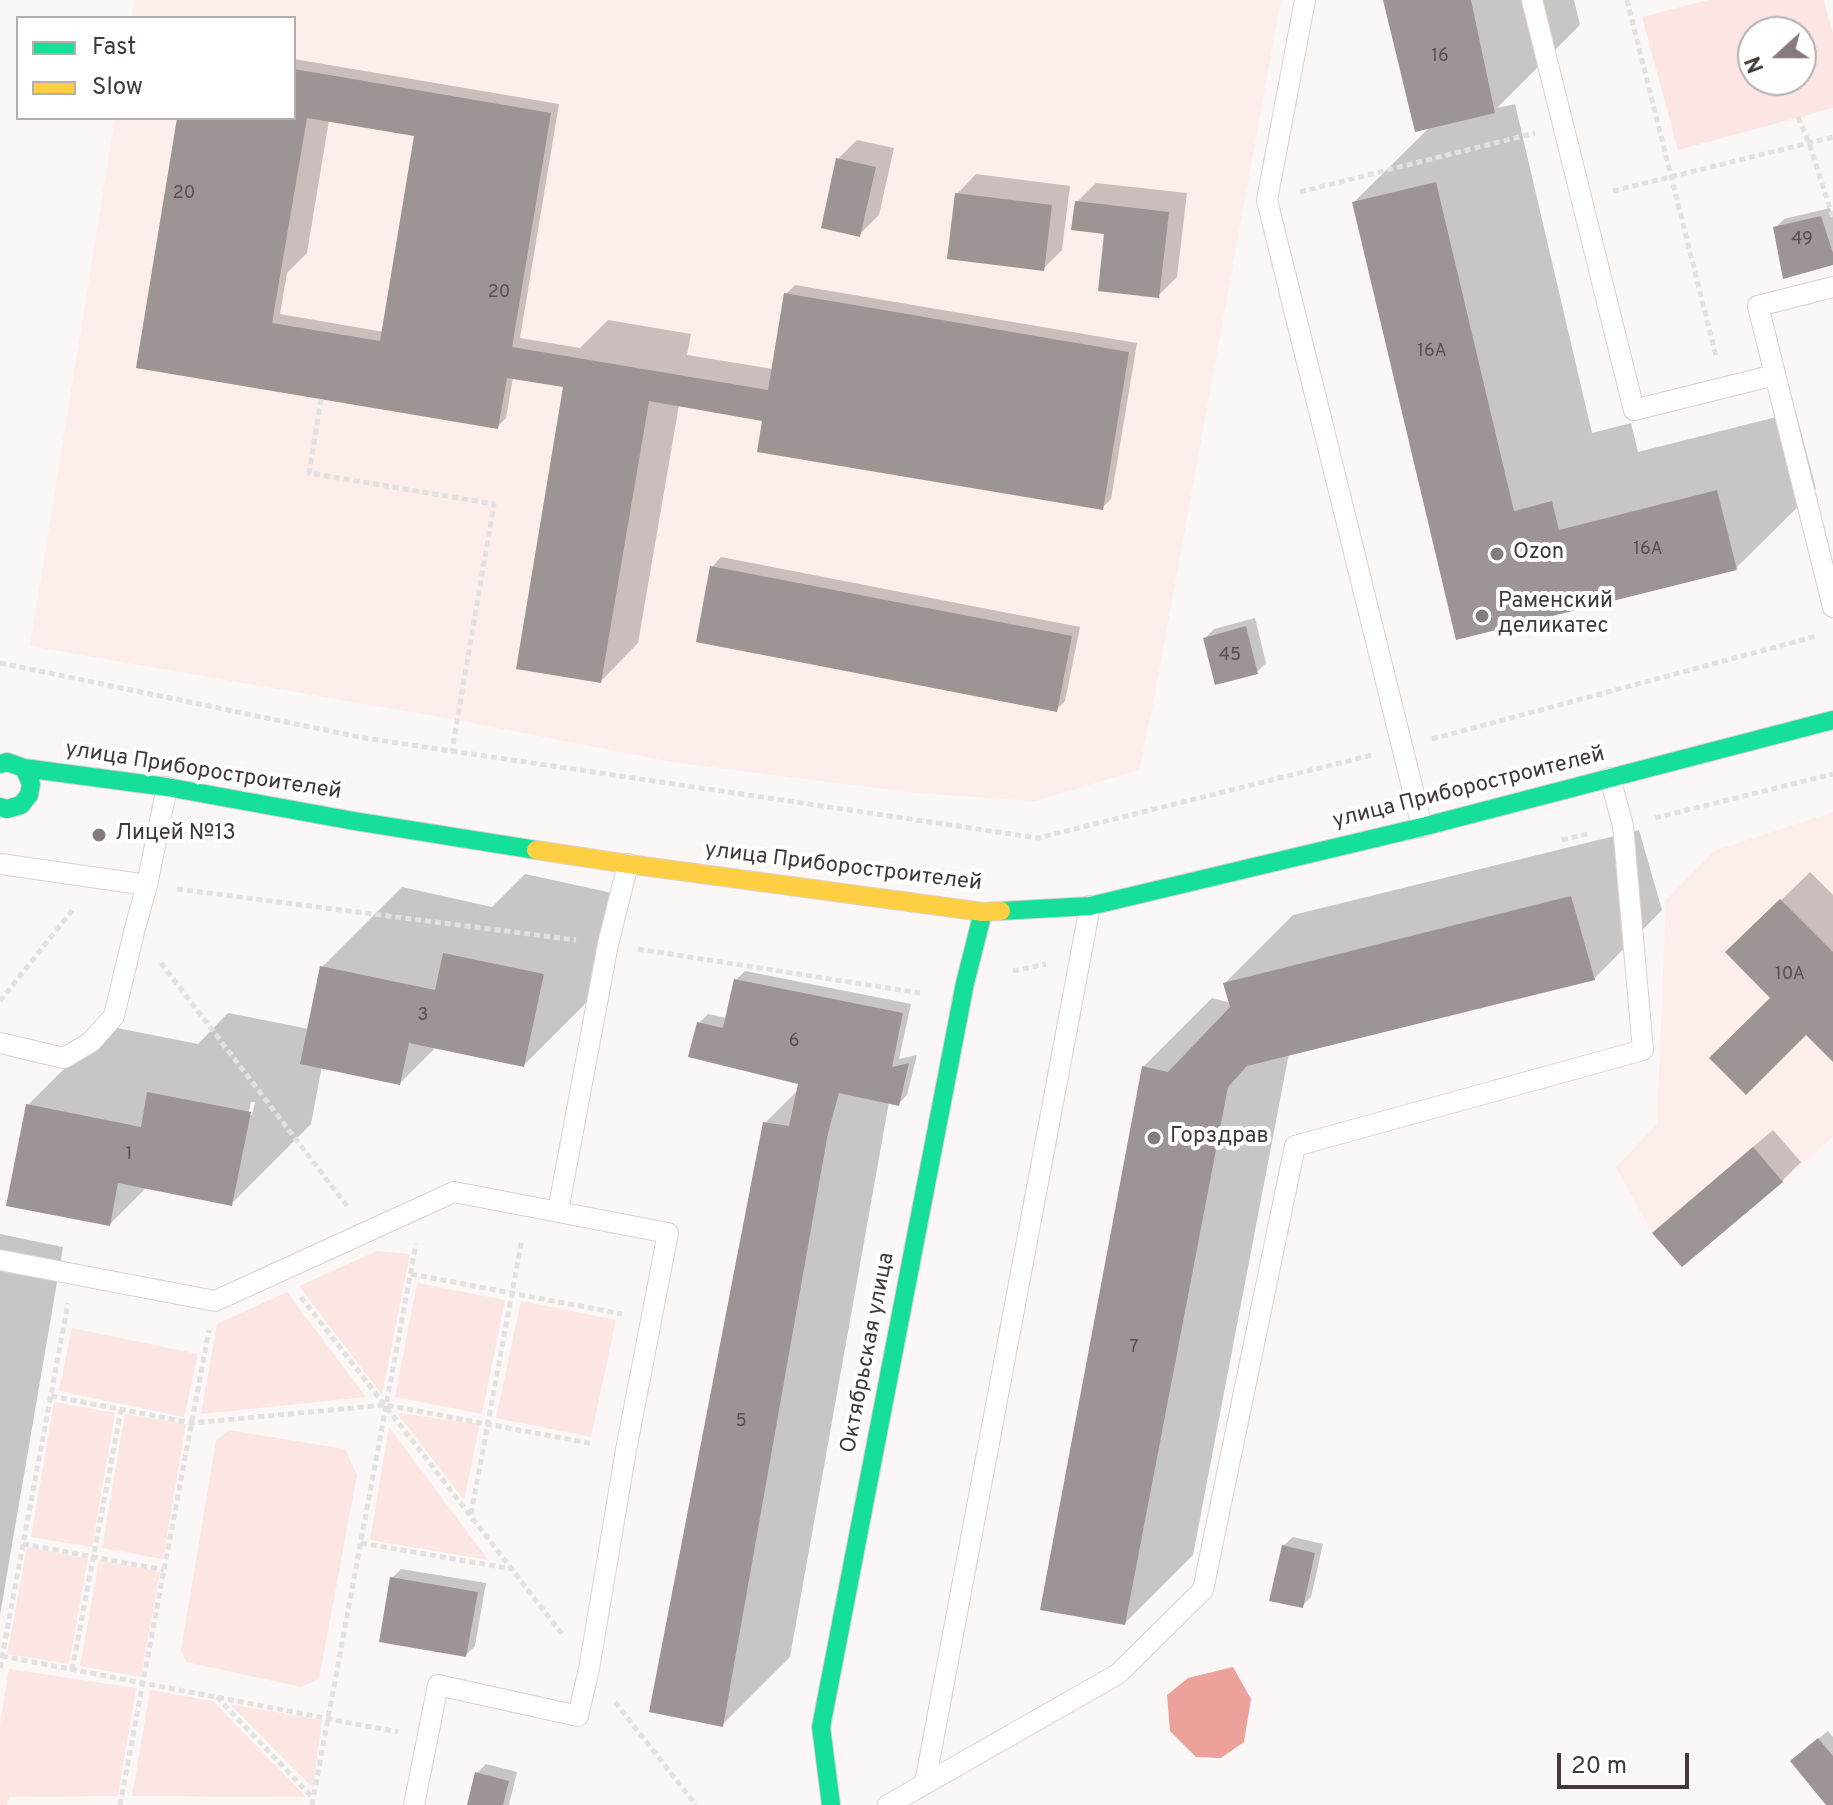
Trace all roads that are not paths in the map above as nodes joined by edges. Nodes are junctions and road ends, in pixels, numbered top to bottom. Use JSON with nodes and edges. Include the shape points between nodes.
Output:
{"nodes":[{"id":1,"x":1305,"y":0,"type":"edge"},
{"id":2,"x":1532,"y":0,"type":"edge"},
{"id":3,"x":1833,"y":287,"type":"edge"},
{"id":4,"x":1775,"y":375,"type":"junction"},
{"id":5,"x":1833,"y":607,"type":"edge"},
{"id":6,"x":1833,"y":720,"type":"edge"},
{"id":7,"x":0,"y":764,"type":"edge"},
{"id":8,"x":24,"y":768,"type":"junction"},
{"id":9,"x":1610,"y":778,"type":"junction"},
{"id":10,"x":167,"y":787,"type":"junction"},
{"id":11,"x":0,"y":807,"type":"edge"},
{"id":12,"x":1422,"y":827,"type":"junction"},
{"id":13,"x":0,"y":864,"type":"edge"},
{"id":14,"x":628,"y":864,"type":"junction"},
{"id":15,"x":147,"y":885,"type":"junction"},
{"id":16,"x":1090,"y":906,"type":"junction"},
{"id":17,"x":983,"y":912,"type":"junction"},
{"id":18,"x":0,"y":1043,"type":"edge"},
{"id":19,"x":558,"y":1211,"type":"junction"},
{"id":20,"x":0,"y":1260,"type":"edge"},
{"id":21,"x":925,"y":1783,"type":"junction"},
{"id":22,"x":414,"y":1805,"type":"edge"},
{"id":23,"x":831,"y":1805,"type":"edge"},
{"id":24,"x":888,"y":1805,"type":"edge"}],
"edges":[{"from":1,"to":12,"type":"lane","via":[[1267,200]]},
{"from":2,"to":4,"type":"lane","via":[[1634,410]]},
{"from":3,"to":4,"type":"lane","via":[[1758,306]]},
{"from":4,"to":5,"type":"lane"},
{"from":6,"to":9,"type":"street","name":"улица Приборостроителей"},
{"from":7,"to":8,"type":"street","name":"улица Приборостроителей"},
{"from":8,"to":10,"type":"street","name":"улица Приборостроителей"},
{"from":8,"to":11,"type":"street","via":[[29,795],[21,805]]},
{"from":9,"to":12,"type":"street","name":"улица Приборостроителей"},
{"from":9,"to":21,"type":"lane","via":[[1623,826],[1643,1050],[1295,1146],[1203,1590],[1118,1674]]},
{"from":10,"to":14,"type":"street","name":"улица Приборостроителей"},
{"from":10,"to":15,"type":"lane"},
{"from":12,"to":16,"type":"street","name":"улица Приборостроителей"},
{"from":13,"to":15,"type":"lane"},
{"from":14,"to":17,"type":"street","name":"улица Приборостроителей"},
{"from":14,"to":19,"type":"lane"},
{"from":15,"to":18,"type":"lane","via":[[114,1016],[91,1042],[64,1058]]},
{"from":16,"to":17,"type":"street","name":"улица Приборостроителей"},
{"from":16,"to":21,"type":"lane"},
{"from":17,"to":23,"type":"street","name":"Октябрьская улица","via":[[821,1727]]},
{"from":19,"to":20,"type":"lane","via":[[454,1192],[215,1301]]},
{"from":19,"to":22,"type":"lane","via":[[668,1233],[578,1716],[438,1685]]},
{"from":21,"to":24,"type":"lane"}]}
